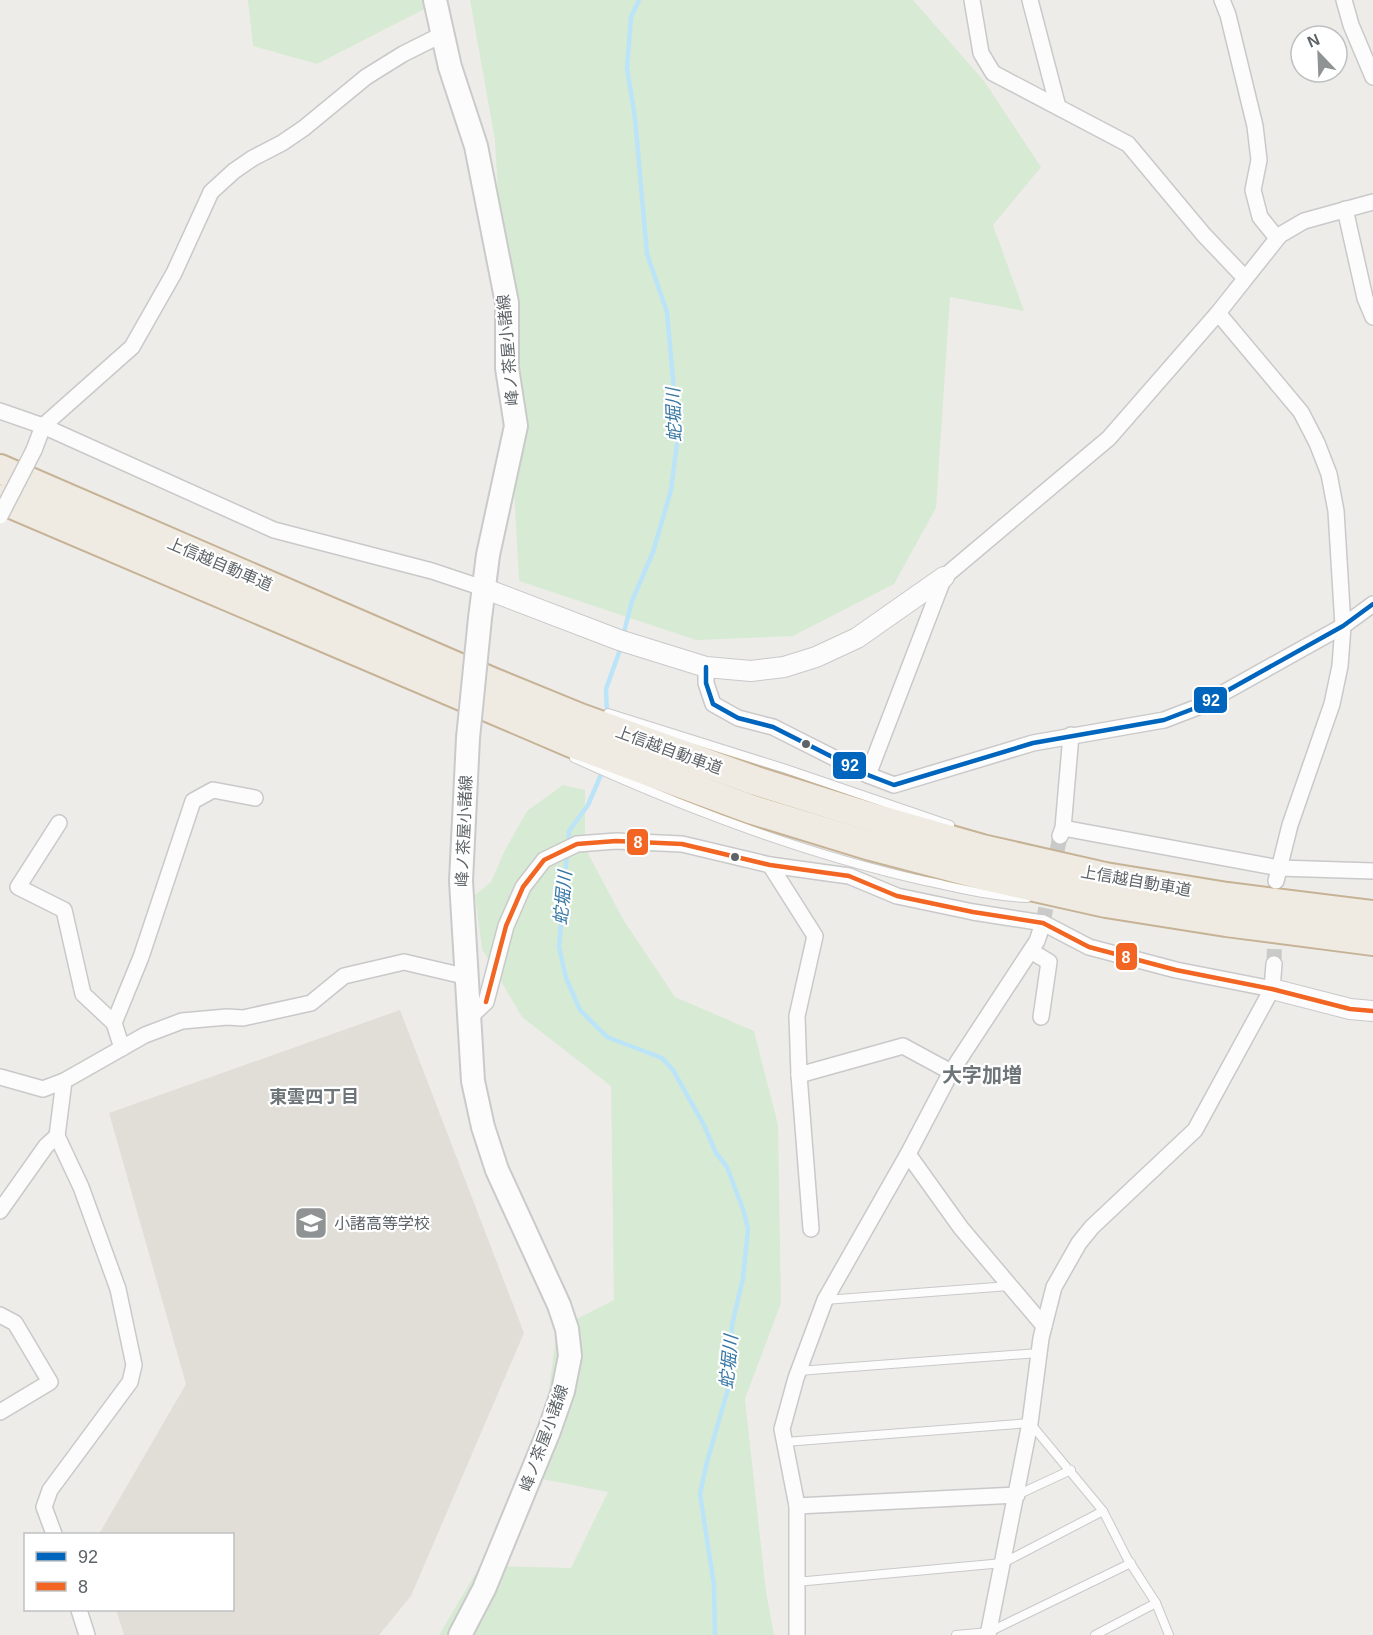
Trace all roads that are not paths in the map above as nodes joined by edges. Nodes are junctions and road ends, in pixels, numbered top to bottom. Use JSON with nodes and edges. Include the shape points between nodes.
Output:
{"nodes":[{"id":1,"x":435,"y":0,"type":"edge"},
{"id":2,"x":972,"y":0,"type":"edge"},
{"id":3,"x":1030,"y":0,"type":"edge"},
{"id":4,"x":1222,"y":0,"type":"edge"},
{"id":5,"x":1344,"y":0,"type":"edge"},
{"id":6,"x":442,"y":34,"type":"junction"},
{"id":7,"x":1373,"y":77,"type":"edge"},
{"id":8,"x":1058,"y":107,"type":"junction"},
{"id":9,"x":1373,"y":202,"type":"edge"},
{"id":10,"x":1346,"y":209,"type":"junction"},
{"id":11,"x":1277,"y":238,"type":"junction"},
{"id":12,"x":1245,"y":278,"type":"junction"},
{"id":13,"x":1218,"y":313,"type":"junction"},
{"id":14,"x":1373,"y":317,"type":"edge"},
{"id":15,"x":0,"y":411,"type":"edge"},
{"id":16,"x":43,"y":426,"type":"junction"},
{"id":17,"x":0,"y":469,"type":"edge"},
{"id":18,"x":0,"y":499,"type":"edge"},
{"id":19,"x":0,"y":516,"type":"edge"},
{"id":20,"x":944,"y":578,"type":"junction"},
{"id":21,"x":483,"y":588,"type":"junction"},
{"id":22,"x":1373,"y":604,"type":"edge"},
{"id":23,"x":1343,"y":626,"type":"junction"},
{"id":24,"x":383,"y":634,"type":"junction"},
{"id":25,"x":706,"y":667,"type":"junction"},
{"id":26,"x":507,"y":678,"type":"dead end"},
{"id":27,"x":490,"y":708,"type":"junction"},
{"id":28,"x":578,"y":731,"type":"junction"},
{"id":29,"x":641,"y":732,"type":"junction"},
{"id":30,"x":1071,"y":735,"type":"junction"},
{"id":31,"x":537,"y":737,"type":"dead end"},
{"id":32,"x":627,"y":774,"type":"junction"},
{"id":33,"x":868,"y":775,"type":"junction"},
{"id":34,"x":255,"y":798,"type":"dead end"},
{"id":35,"x":59,"y":823,"type":"dead end"},
{"id":36,"x":956,"y":828,"type":"dead end"},
{"id":37,"x":1011,"y":846,"type":"dead end"},
{"id":38,"x":770,"y":865,"type":"junction"},
{"id":39,"x":1373,"y":872,"type":"edge"},
{"id":40,"x":1277,"y":874,"type":"junction"},
{"id":41,"x":1106,"y":890,"type":"junction"},
{"id":42,"x":1035,"y":899,"type":"dead end"},
{"id":43,"x":1047,"y":899,"type":"dead end"},
{"id":44,"x":1373,"y":915,"type":"edge"},
{"id":45,"x":1043,"y":923,"type":"junction"},
{"id":46,"x":1373,"y":941,"type":"edge"},
{"id":47,"x":1030,"y":951,"type":"junction"},
{"id":48,"x":1274,"y":964,"type":"tunnel mouth"},
{"id":49,"x":468,"y":977,"type":"junction"},
{"id":50,"x":1272,"y":989,"type":"junction"},
{"id":51,"x":1373,"y":1011,"type":"edge"},
{"id":52,"x":1041,"y":1017,"type":"dead end"},
{"id":53,"x":469,"y":1018,"type":"junction"},
{"id":54,"x":114,"y":1023,"type":"junction"},
{"id":55,"x":122,"y":1048,"type":"junction"},
{"id":56,"x":951,"y":1072,"type":"junction"},
{"id":57,"x":799,"y":1075,"type":"junction"},
{"id":58,"x":0,"y":1077,"type":"edge"},
{"id":59,"x":64,"y":1081,"type":"junction"},
{"id":60,"x":57,"y":1136,"type":"junction"},
{"id":61,"x":908,"y":1154,"type":"junction"},
{"id":62,"x":0,"y":1211,"type":"edge"},
{"id":63,"x":811,"y":1229,"type":"dead end"},
{"id":64,"x":1011,"y":1286,"type":"junction"},
{"id":65,"x":825,"y":1300,"type":"junction"},
{"id":66,"x":0,"y":1315,"type":"edge"},
{"id":67,"x":1044,"y":1326,"type":"junction"},
{"id":68,"x":1039,"y":1353,"type":"junction"},
{"id":69,"x":798,"y":1371,"type":"junction"},
{"id":70,"x":0,"y":1412,"type":"edge"},
{"id":71,"x":1030,"y":1423,"type":"junction"},
{"id":72,"x":785,"y":1443,"type":"junction"},
{"id":73,"x":1071,"y":1470,"type":"junction"},
{"id":74,"x":1017,"y":1495,"type":"junction"},
{"id":75,"x":797,"y":1506,"type":"junction"},
{"id":76,"x":1103,"y":1510,"type":"junction"},
{"id":77,"x":54,"y":1533,"type":"edge"},
{"id":78,"x":1003,"y":1563,"type":"junction"},
{"id":79,"x":1131,"y":1563,"type":"junction"},
{"id":80,"x":796,"y":1582,"type":"junction"},
{"id":81,"x":1156,"y":1603,"type":"junction"},
{"id":82,"x":79,"y":1611,"type":"edge"},
{"id":83,"x":989,"y":1634,"type":"edge"},
{"id":84,"x":87,"y":1635,"type":"edge"},
{"id":85,"x":460,"y":1635,"type":"edge"},
{"id":86,"x":797,"y":1635,"type":"edge"},
{"id":87,"x":956,"y":1635,"type":"edge"},
{"id":88,"x":1095,"y":1635,"type":"edge"},
{"id":89,"x":1169,"y":1635,"type":"edge"}],
"edges":[{"from":1,"to":6,"type":"main road","name":"峰ノ茶屋小諸線"},
{"from":2,"to":8,"type":"street","via":[[981,53],[993,73]]},
{"from":3,"to":8,"type":"street"},
{"from":4,"to":11,"type":"street","via":[[1255,126],[1259,160],[1252,190],[1260,218]]},
{"from":5,"to":7,"type":"street"},
{"from":6,"to":16,"type":"street","via":[[366,77],[304,128],[234,171],[211,192],[174,273],[132,347]]},
{"from":6,"to":21,"type":"main road","name":"峰ノ茶屋小諸線","via":[[476,146],[507,303],[507,368],[516,426]]},
{"from":8,"to":12,"type":"street","via":[[1128,144]]},
{"from":9,"to":10,"type":"street"},
{"from":10,"to":11,"type":"street","via":[[1304,221]]},
{"from":10,"to":14,"type":"street","via":[[1365,298]]},
{"from":11,"to":12,"type":"street"},
{"from":12,"to":13,"type":"street"},
{"from":13,"to":20,"type":"street","via":[[1109,438]]},
{"from":13,"to":23,"type":"street","via":[[1301,412],[1317,443],[1329,474],[1336,511]]},
{"from":15,"to":16,"type":"street"},
{"from":16,"to":19,"type":"street","bridge":true},
{"from":16,"to":21,"type":"street","via":[[274,530]]},
{"from":17,"to":24,"type":"highway","name":"上信越自動車道"},
{"from":18,"to":27,"type":"highway","name":"上信越自動車道"},
{"from":20,"to":25,"type":"street","via":[[857,638],[816,657],[784,667],[751,671]]},
{"from":20,"to":33,"type":"street"},
{"from":21,"to":25,"type":"street","via":[[619,640]]},
{"from":21,"to":49,"type":"main road","name":"峰ノ茶屋小諸線","bridge":true,"via":[[468,738],[461,881]]},
{"from":22,"to":23,"type":"street"},
{"from":23,"to":30,"type":"street","via":[[1198,707],[1164,720]]},
{"from":23,"to":40,"type":"street","via":[[1332,704]]},
{"from":24,"to":26,"type":"lane"},
{"from":24,"to":28,"type":"highway","name":"上信越自動車道"},
{"from":25,"to":33,"type":"street","via":[[713,704],[738,718],[773,727]]},
{"from":27,"to":28,"type":"highway","name":"上信越自動車道"},
{"from":27,"to":31,"type":"lane"},
{"from":28,"to":29,"type":"highway","name":"上信越自動車道"},
{"from":28,"to":32,"type":"highway","name":"上信越自動車道"},
{"from":29,"to":36,"type":"lane","via":[[786,769]]},
{"from":29,"to":41,"type":"highway","name":"上信越自動車道","via":[[756,781]]},
{"from":30,"to":33,"type":"street","via":[[894,785]]},
{"from":30,"to":40,"type":"street","via":[[1062,832]]},
{"from":32,"to":41,"type":"highway","name":"上信越自動車道","via":[[985,876]]},
{"from":32,"to":42,"type":"lane","via":[[774,838],[888,872],[1000,897]]},
{"from":34,"to":54,"type":"street","via":[[213,790],[193,801],[141,957]]},
{"from":35,"to":54,"type":"street","via":[[18,887],[64,910],[83,994]]},
{"from":37,"to":41,"type":"lane"},
{"from":38,"to":45,"type":"street","via":[[849,876],[897,896]]},
{"from":38,"to":53,"type":"street","via":[[682,844],[616,841],[577,844],[543,860],[523,887],[506,927],[486,1002]]},
{"from":38,"to":57,"type":"street","via":[[815,936],[797,1016]]},
{"from":39,"to":40,"type":"street"},
{"from":41,"to":43,"type":"lane"},
{"from":41,"to":44,"type":"highway","name":"上信越自動車道","via":[[1227,897]]},
{"from":41,"to":46,"type":"highway","name":"上信越自動車道","via":[[1237,924]]},
{"from":45,"to":47,"type":"street"},
{"from":45,"to":50,"type":"street","via":[[1089,947]]},
{"from":47,"to":52,"type":"street","via":[[1049,962]]},
{"from":47,"to":56,"type":"street"},
{"from":48,"to":50,"type":"street"},
{"from":49,"to":53,"type":"main road","name":"峰ノ茶屋小諸線"},
{"from":49,"to":55,"type":"street","via":[[404,962],[344,976],[311,1003],[243,1018],[182,1020]]},
{"from":50,"to":51,"type":"street"},
{"from":50,"to":67,"type":"street","via":[[1195,1130],[1079,1243],[1054,1287]]},
{"from":53,"to":85,"type":"main road","name":"峰ノ茶屋小諸線","via":[[473,1081],[483,1127],[497,1170],[559,1305],[570,1356],[549,1431],[484,1589]]},
{"from":54,"to":55,"type":"street"},
{"from":55,"to":59,"type":"street"},
{"from":56,"to":57,"type":"street","via":[[903,1046]]},
{"from":56,"to":61,"type":"street"},
{"from":57,"to":63,"type":"street"},
{"from":58,"to":59,"type":"street","via":[[43,1089]]},
{"from":59,"to":60,"type":"street"},
{"from":60,"to":62,"type":"street"},
{"from":60,"to":77,"type":"street","via":[[81,1187],[118,1289],[134,1365],[130,1382],[50,1490],[44,1507]]},
{"from":61,"to":64,"type":"street","via":[[961,1228]]},
{"from":61,"to":65,"type":"street"},
{"from":64,"to":65,"type":"lane"},
{"from":64,"to":67,"type":"street"},
{"from":65,"to":69,"type":"street"},
{"from":66,"to":70,"type":"street","via":[[15,1323],[50,1382]]},
{"from":67,"to":68,"type":"street"},
{"from":68,"to":69,"type":"lane"},
{"from":68,"to":71,"type":"street"},
{"from":69,"to":72,"type":"street","via":[[782,1429]]},
{"from":71,"to":72,"type":"lane"},
{"from":71,"to":73,"type":"lane"},
{"from":71,"to":74,"type":"street"},
{"from":72,"to":75,"type":"street"},
{"from":73,"to":74,"type":"lane"},
{"from":73,"to":76,"type":"lane"},
{"from":74,"to":75,"type":"street"},
{"from":74,"to":78,"type":"street"},
{"from":75,"to":80,"type":"street"},
{"from":76,"to":78,"type":"lane"},
{"from":76,"to":79,"type":"lane"},
{"from":78,"to":80,"type":"lane"},
{"from":78,"to":83,"type":"street"},
{"from":79,"to":81,"type":"lane"},
{"from":79,"to":83,"type":"lane"},
{"from":80,"to":86,"type":"street"},
{"from":81,"to":88,"type":"lane"},
{"from":81,"to":89,"type":"lane"},
{"from":82,"to":84,"type":"street"},
{"from":83,"to":87,"type":"lane"}]}
